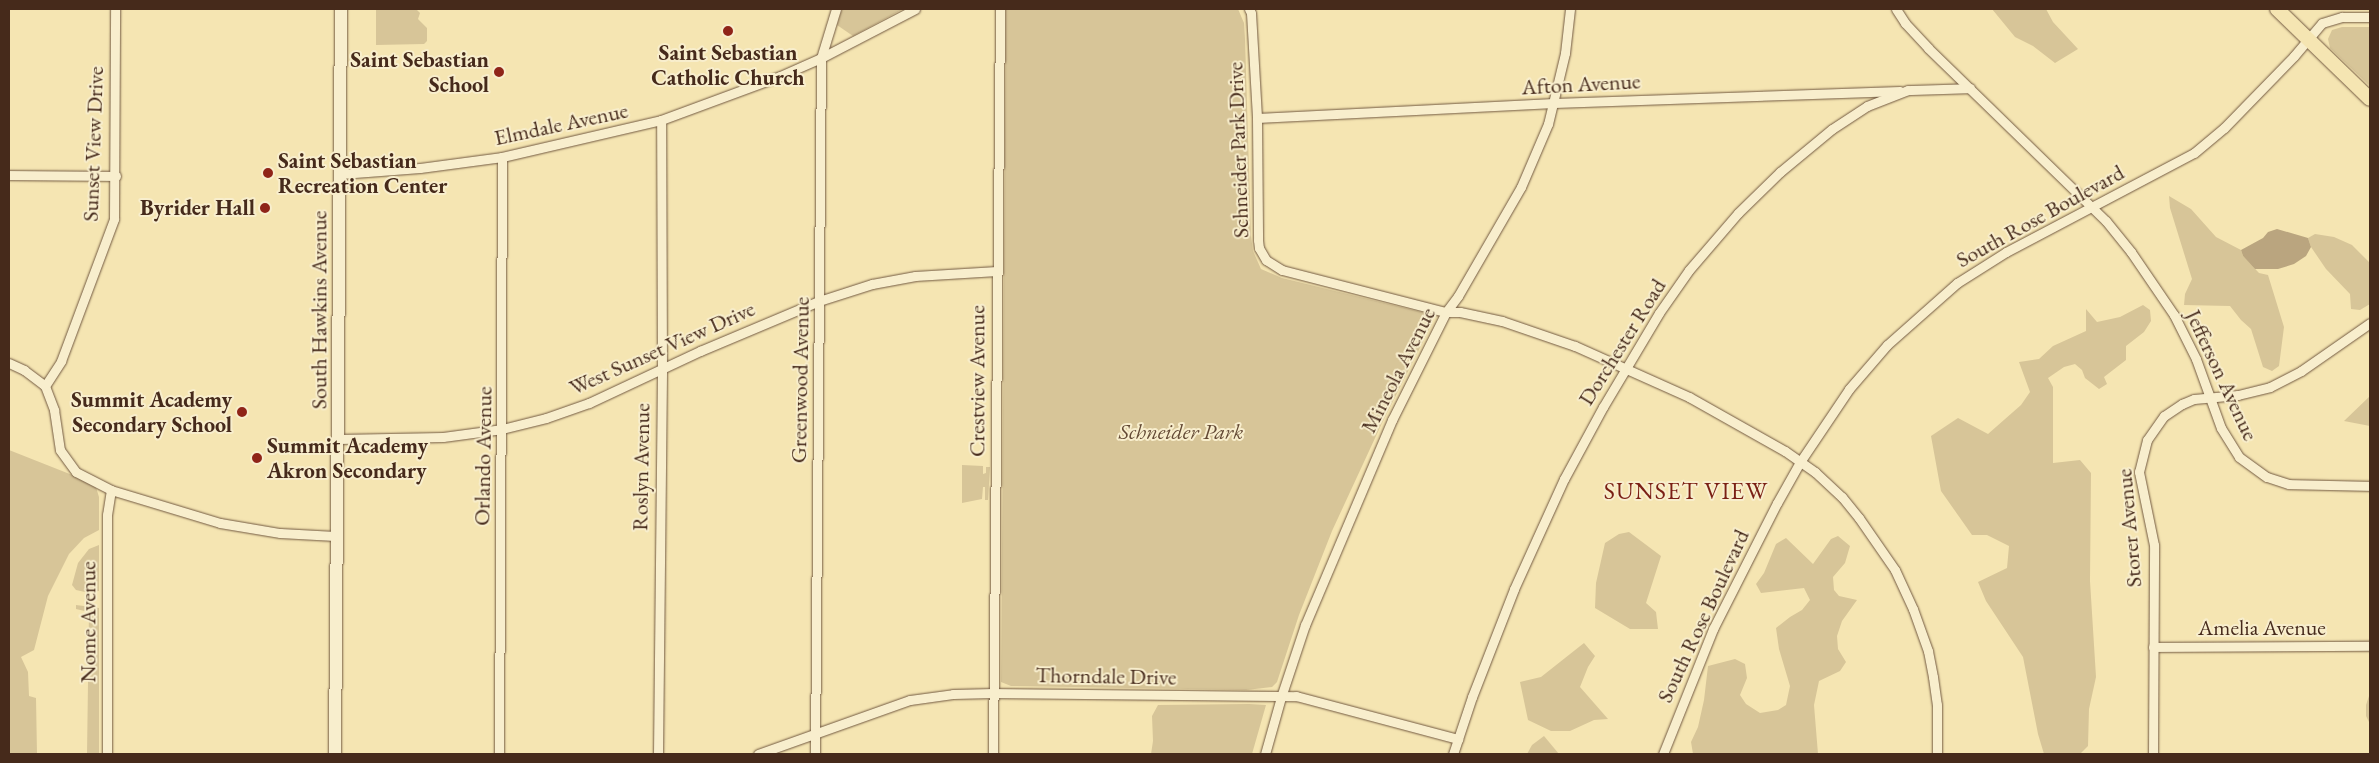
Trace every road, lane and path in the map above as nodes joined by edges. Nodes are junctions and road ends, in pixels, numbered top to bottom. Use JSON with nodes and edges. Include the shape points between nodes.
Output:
{"nodes":[{"id":1,"x":115,"y":9,"type":"edge"},
{"id":2,"x":836,"y":9,"type":"edge"},
{"id":3,"x":915,"y":9,"type":"edge"},
{"id":4,"x":1000,"y":9,"type":"edge"},
{"id":5,"x":1570,"y":9,"type":"edge"},
{"id":6,"x":1896,"y":9,"type":"edge"},
{"id":7,"x":2277,"y":9,"type":"edge"},
{"id":8,"x":1251,"y":10,"type":"edge"},
{"id":9,"x":340,"y":11,"type":"edge"},
{"id":10,"x":2370,"y":17,"type":"edge"},
{"id":11,"x":2308,"y":39,"type":"junction"},
{"id":12,"x":821,"y":58,"type":"junction"},
{"id":13,"x":1970,"y":88,"type":"junction"},
{"id":14,"x":1908,"y":90,"type":"junction"},
{"id":15,"x":2370,"y":99,"type":"edge"},
{"id":16,"x":1554,"y":103,"type":"junction"},
{"id":17,"x":1256,"y":118,"type":"junction"},
{"id":18,"x":661,"y":120,"type":"junction"},
{"id":19,"x":502,"y":157,"type":"junction"},
{"id":20,"x":9,"y":174,"type":"edge"},
{"id":21,"x":341,"y":174,"type":"junction"},
{"id":22,"x":116,"y":176,"type":"junction"},
{"id":23,"x":2091,"y":207,"type":"junction"},
{"id":24,"x":997,"y":271,"type":"junction"},
{"id":25,"x":819,"y":300,"type":"junction"},
{"id":26,"x":1446,"y":312,"type":"junction"},
{"id":27,"x":2370,"y":324,"type":"edge"},
{"id":28,"x":9,"y":363,"type":"edge"},
{"id":29,"x":1626,"y":368,"type":"junction"},
{"id":30,"x":662,"y":369,"type":"junction"},
{"id":31,"x":45,"y":386,"type":"junction"},
{"id":32,"x":2212,"y":399,"type":"junction"},
{"id":33,"x":502,"y":430,"type":"junction"},
{"id":34,"x":338,"y":439,"type":"junction"},
{"id":35,"x":1800,"y":462,"type":"junction"},
{"id":36,"x":2370,"y":486,"type":"edge"},
{"id":37,"x":111,"y":490,"type":"junction"},
{"id":38,"x":335,"y":536,"type":"junction"},
{"id":39,"x":2370,"y":646,"type":"edge"},
{"id":40,"x":2153,"y":647,"type":"junction"},
{"id":41,"x":993,"y":692,"type":"junction"},
{"id":42,"x":1281,"y":697,"type":"junction"},
{"id":43,"x":815,"y":733,"type":"junction"},
{"id":44,"x":1458,"y":739,"type":"junction"},
{"id":45,"x":107,"y":754,"type":"edge"},
{"id":46,"x":335,"y":754,"type":"edge"},
{"id":47,"x":499,"y":754,"type":"edge"},
{"id":48,"x":658,"y":754,"type":"edge"},
{"id":49,"x":758,"y":754,"type":"edge"},
{"id":50,"x":815,"y":754,"type":"edge"},
{"id":51,"x":993,"y":754,"type":"edge"},
{"id":52,"x":1265,"y":754,"type":"edge"},
{"id":53,"x":1453,"y":754,"type":"edge"},
{"id":54,"x":1663,"y":754,"type":"edge"},
{"id":55,"x":1937,"y":754,"type":"edge"},
{"id":56,"x":2153,"y":754,"type":"edge"}],
"edges":[{"from":1,"to":22,"type":"street","name":"Sunset View Drive"},
{"from":2,"to":12,"type":"street","name":"Greenwood Avenue"},
{"from":3,"to":12,"type":"street","name":"Elmdale Avenue"},
{"from":4,"to":24,"type":"street","name":"Crestview Avenue"},
{"from":5,"to":16,"type":"street","name":"Mineola Avenue","via":[[1565,54]]},
{"from":6,"to":13,"type":"street","name":"Jefferson Avenue","via":[[1911,30]]},
{"from":7,"to":11,"type":"main road"},
{"from":8,"to":17,"type":"street","name":"Schneider Park Drive"},
{"from":9,"to":21,"type":"main road","name":"South Hawkins Avenue"},
{"from":10,"to":11,"type":"street","name":"South Rose Boulevard","via":[[2331,19],[2316,28]]},
{"from":11,"to":15,"type":"main road"},
{"from":11,"to":23,"type":"street","name":"South Rose Boulevard","via":[[2207,143],[2180,162]]},
{"from":12,"to":18,"type":"street","name":"Elmdale Avenue"},
{"from":12,"to":25,"type":"street","name":"Greenwood Avenue"},
{"from":13,"to":14,"type":"street","name":"Dorchester Road"},
{"from":13,"to":23,"type":"street","name":"Jefferson Avenue"},
{"from":14,"to":16,"type":"street","name":"Afton Avenue"},
{"from":14,"to":29,"type":"street","name":"Dorchester Road","via":[[1867,106],[1832,129],[1758,192],[1689,270]]},
{"from":16,"to":17,"type":"street","name":"Afton Avenue"},
{"from":16,"to":26,"type":"street","name":"Mineola Avenue","via":[[1521,187]]},
{"from":17,"to":26,"type":"street","name":"Schneider Park Drive","via":[[1258,240],[1263,257],[1282,270]]},
{"from":18,"to":19,"type":"street","name":"Elmdale Avenue"},
{"from":18,"to":30,"type":"street","name":"Roslyn Avenue"},
{"from":19,"to":21,"type":"street","name":"Elmdale Avenue"},
{"from":19,"to":33,"type":"street","name":"Orlando Avenue"},
{"from":20,"to":22,"type":"street"},
{"from":21,"to":34,"type":"main road","name":"South Hawkins Avenue"},
{"from":22,"to":31,"type":"street","name":"Sunset View Drive","via":[[114,219],[61,361]]},
{"from":23,"to":32,"type":"street","name":"Jefferson Avenue","via":[[2131,252],[2174,315]]},
{"from":23,"to":35,"type":"street","name":"South Rose Boulevard","via":[[2006,252],[1957,283],[1918,315],[1849,389]]},
{"from":24,"to":25,"type":"street","name":"West Sunset View Drive","via":[[915,276],[872,284]]},
{"from":24,"to":41,"type":"street","name":"Crestview Avenue"},
{"from":25,"to":30,"type":"street","name":"West Sunset View Drive"},
{"from":25,"to":43,"type":"street","name":"Greenwood Avenue"},
{"from":26,"to":29,"type":"street","name":"Schneider Park Drive","via":[[1502,321]]},
{"from":26,"to":42,"type":"street","name":"Mineola Avenue","via":[[1363,484],[1305,625]]},
{"from":27,"to":32,"type":"street","name":"Storer Avenue","via":[[2300,372],[2270,387]]},
{"from":28,"to":31,"type":"street"},
{"from":29,"to":35,"type":"street","name":"Schneider Park Drive","via":[[1741,425]]},
{"from":29,"to":44,"type":"street","name":"Dorchester Road","via":[[1584,441],[1538,535],[1499,627]]},
{"from":30,"to":33,"type":"street","name":"West Sunset View Drive","via":[[589,403]]},
{"from":30,"to":48,"type":"street","name":"Roslyn Avenue"},
{"from":31,"to":37,"type":"street","via":[[54,410],[60,450],[76,472]]},
{"from":32,"to":36,"type":"street","name":"Jefferson Avenue","via":[[2221,428],[2231,446],[2245,462],[2267,477],[2304,486]]},
{"from":32,"to":40,"type":"street","name":"Storer Avenue","via":[[2194,399],[2171,411],[2152,431],[2143,449],[2140,485],[2154,545]]},
{"from":33,"to":34,"type":"street","name":"West Sunset View Drive","via":[[400,440]]},
{"from":33,"to":47,"type":"street","name":"Orlando Avenue"},
{"from":34,"to":38,"type":"main road","name":"South Hawkins Avenue"},
{"from":35,"to":54,"type":"street","name":"South Rose Boulevard","via":[[1713,629]]},
{"from":35,"to":55,"type":"street","name":"Schneider Park Drive","via":[[1831,486],[1854,511],[1885,553],[1905,589],[1924,638],[1933,678],[1937,705]]},
{"from":37,"to":38,"type":"street","via":[[220,524],[280,533]]},
{"from":37,"to":45,"type":"street","name":"Nome Avenue","via":[[107,515]]},
{"from":38,"to":46,"type":"main road","name":"South Hawkins Avenue"},
{"from":39,"to":40,"type":"street","name":"Amelia Avenue"},
{"from":40,"to":56,"type":"street","name":"Storer Avenue"},
{"from":41,"to":42,"type":"street","name":"Thorndale Drive"},
{"from":41,"to":43,"type":"street","name":"Thorndale Drive","via":[[910,700]]},
{"from":41,"to":51,"type":"street","name":"Crestview Avenue"},
{"from":42,"to":44,"type":"street","name":"Thorndale Drive","via":[[1296,696]]},
{"from":42,"to":52,"type":"street","name":"Mineola Avenue"},
{"from":43,"to":49,"type":"street","name":"Thorndale Drive"},
{"from":43,"to":50,"type":"street","name":"Greenwood Avenue"},
{"from":44,"to":53,"type":"street","name":"Dorchester Road"}]}
